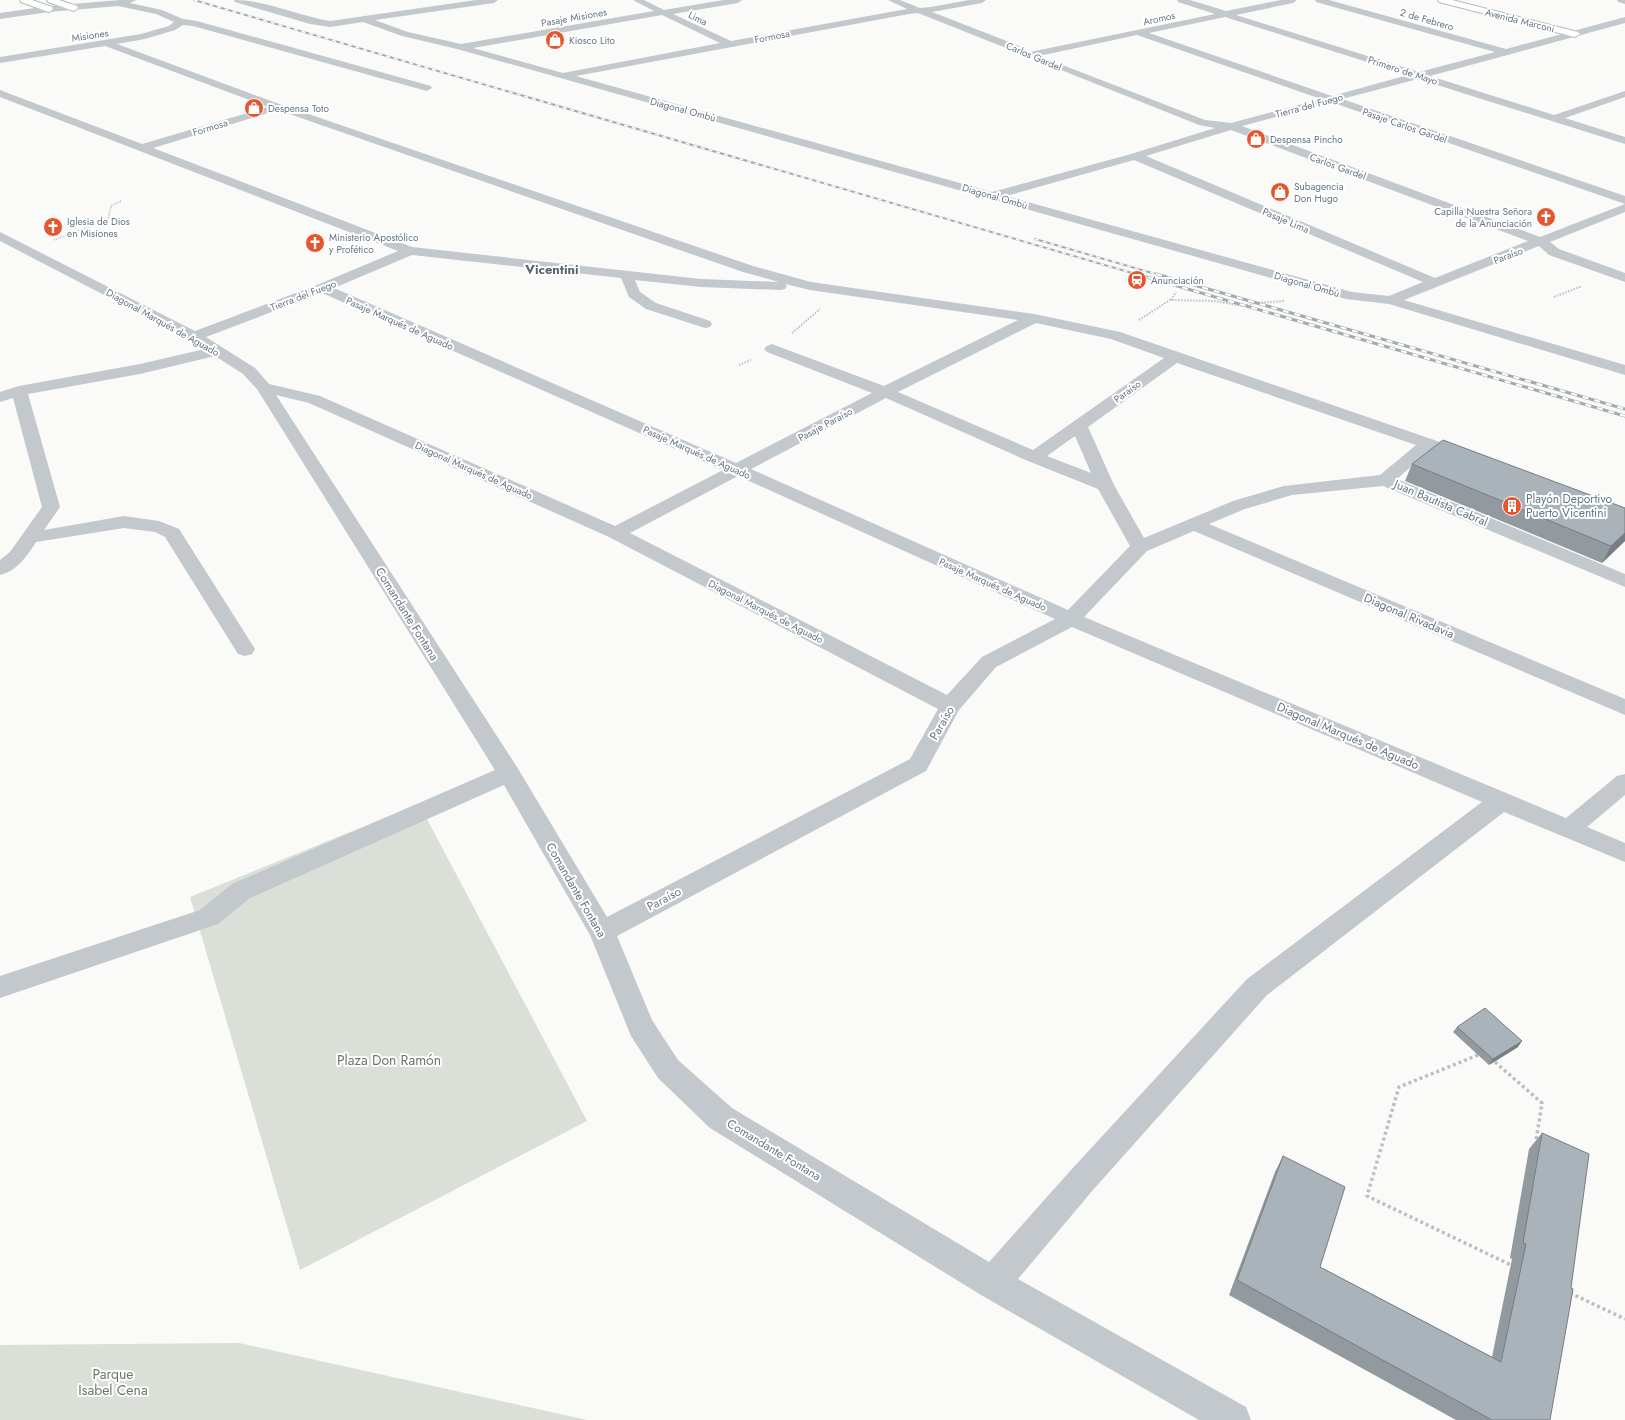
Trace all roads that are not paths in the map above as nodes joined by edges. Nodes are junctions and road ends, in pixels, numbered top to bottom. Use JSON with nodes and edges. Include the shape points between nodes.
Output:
{"nodes":[{"id":1,"x":24,"y":0,"type":"edge"},
{"id":2,"x":133,"y":0,"type":"edge"},
{"id":3,"x":238,"y":0,"type":"edge"},
{"id":4,"x":494,"y":0,"type":"edge"},
{"id":5,"x":637,"y":0,"type":"edge"},
{"id":6,"x":738,"y":0,"type":"edge"},
{"id":7,"x":892,"y":0,"type":"edge"},
{"id":8,"x":982,"y":0,"type":"edge"},
{"id":9,"x":1181,"y":0,"type":"edge"},
{"id":10,"x":1293,"y":0,"type":"edge"},
{"id":11,"x":1319,"y":0,"type":"edge"},
{"id":12,"x":1442,"y":0,"type":"edge"},
{"id":13,"x":1466,"y":0,"type":"edge"},
{"id":14,"x":1621,"y":0,"type":"edge"},
{"id":15,"x":1625,"y":1,"type":"edge"},
{"id":16,"x":118,"y":3,"type":"junction"},
{"id":17,"x":50,"y":4,"type":"edge"},
{"id":18,"x":394,"y":7,"type":"dead end"},
{"id":19,"x":919,"y":10,"type":"junction"},
{"id":20,"x":663,"y":13,"type":"junction"},
{"id":21,"x":405,"y":14,"type":"junction"},
{"id":22,"x":1228,"y":14,"type":"junction"},
{"id":23,"x":0,"y":16,"type":"edge"},
{"id":24,"x":366,"y":20,"type":"junction"},
{"id":25,"x":1625,"y":20,"type":"edge"},
{"id":26,"x":181,"y":22,"type":"junction"},
{"id":27,"x":1587,"y":30,"type":"junction"},
{"id":28,"x":1140,"y":33,"type":"junction"},
{"id":29,"x":1575,"y":34,"type":"junction"},
{"id":30,"x":108,"y":44,"type":"junction"},
{"id":31,"x":729,"y":44,"type":"junction"},
{"id":32,"x":460,"y":47,"type":"junction"},
{"id":33,"x":1506,"y":52,"type":"junction"},
{"id":34,"x":1029,"y":55,"type":"junction"},
{"id":35,"x":0,"y":60,"type":"edge"},
{"id":36,"x":561,"y":76,"type":"junction"},
{"id":37,"x":1420,"y":76,"type":"junction"},
{"id":38,"x":428,"y":88,"type":"dead end"},
{"id":39,"x":0,"y":93,"type":"edge"},
{"id":40,"x":1624,"y":94,"type":"edge"},
{"id":41,"x":1330,"y":100,"type":"junction"},
{"id":42,"x":278,"y":107,"type":"junction"},
{"id":43,"x":1553,"y":119,"type":"junction"},
{"id":44,"x":1231,"y":126,"type":"junction"},
{"id":45,"x":1625,"y":141,"type":"edge"},
{"id":46,"x":142,"y":148,"type":"junction"},
{"id":47,"x":1135,"y":156,"type":"junction"},
{"id":48,"x":994,"y":195,"type":"junction"},
{"id":49,"x":1625,"y":200,"type":"edge"},
{"id":50,"x":1625,"y":208,"type":"edge"},
{"id":51,"x":0,"y":236,"type":"edge"},
{"id":52,"x":1542,"y":242,"type":"junction"},
{"id":53,"x":410,"y":251,"type":"junction"},
{"id":54,"x":627,"y":276,"type":"junction"},
{"id":55,"x":1625,"y":278,"type":"edge"},
{"id":56,"x":1436,"y":283,"type":"junction"},
{"id":57,"x":810,"y":286,"type":"junction"},
{"id":58,"x":322,"y":288,"type":"junction"},
{"id":59,"x":1390,"y":300,"type":"junction"},
{"id":60,"x":1034,"y":318,"type":"junction"},
{"id":61,"x":705,"y":324,"type":"dead end"},
{"id":62,"x":194,"y":336,"type":"junction"},
{"id":63,"x":772,"y":349,"type":"road end"},
{"id":64,"x":217,"y":351,"type":"junction"},
{"id":65,"x":1175,"y":357,"type":"junction"},
{"id":66,"x":1625,"y":370,"type":"edge"},
{"id":67,"x":263,"y":387,"type":"junction"},
{"id":68,"x":19,"y":391,"type":"junction"},
{"id":69,"x":885,"y":392,"type":"junction"},
{"id":70,"x":0,"y":397,"type":"edge"},
{"id":71,"x":1079,"y":426,"type":"junction"},
{"id":72,"x":1428,"y":443,"type":"junction"},
{"id":73,"x":1034,"y":457,"type":"junction"},
{"id":74,"x":1472,"y":460,"type":"edge"},
{"id":75,"x":738,"y":470,"type":"junction"},
{"id":76,"x":1385,"y":480,"type":"junction"},
{"id":77,"x":1105,"y":485,"type":"junction"},
{"id":78,"x":1193,"y":524,"type":"junction"},
{"id":79,"x":616,"y":534,"type":"junction"},
{"id":80,"x":29,"y":538,"type":"junction"},
{"id":81,"x":1140,"y":547,"type":"junction"},
{"id":82,"x":0,"y":568,"type":"edge"},
{"id":83,"x":1624,"y":580,"type":"edge"},
{"id":84,"x":1071,"y":619,"type":"junction"},
{"id":85,"x":245,"y":649,"type":"dead end"},
{"id":86,"x":950,"y":706,"type":"junction"},
{"id":87,"x":1625,"y":708,"type":"edge"},
{"id":88,"x":509,"y":773,"type":"junction"},
{"id":89,"x":1625,"y":782,"type":"edge"},
{"id":90,"x":1501,"y":801,"type":"junction"},
{"id":91,"x":1568,"y":829,"type":"junction"},
{"id":92,"x":1625,"y":853,"type":"edge"},
{"id":93,"x":602,"y":932,"type":"junction"},
{"id":94,"x":0,"y":987,"type":"edge"},
{"id":95,"x":993,"y":1283,"type":"junction"},
{"id":96,"x":1233,"y":1420,"type":"edge"}],
"edges":[{"from":1,"to":17,"type":"main road"},
{"from":2,"to":16,"type":"street"},
{"from":3,"to":24,"type":"street","via":[[310,21],[330,24]]},
{"from":4,"to":21,"type":"street"},
{"from":5,"to":20,"type":"street","name":"Lima"},
{"from":6,"to":20,"type":"street","name":"Pasaje Misiones"},
{"from":7,"to":19,"type":"street","name":"Carlos Gardel"},
{"from":8,"to":19,"type":"street","name":"Formosa"},
{"from":9,"to":22,"type":"street","name":"Primero de Mayo"},
{"from":10,"to":22,"type":"street","name":"Aromos"},
{"from":11,"to":33,"type":"street","name":"2 de Febrero"},
{"from":12,"to":29,"type":"main road","name":"Avenida Marconi"},
{"from":13,"to":27,"type":"main road","name":"Avenida Marconi"},
{"from":14,"to":15,"type":"street"},
{"from":16,"to":17,"type":"street","via":[[74,8]]},
{"from":16,"to":26,"type":"street","via":[[159,12]]},
{"from":17,"to":23,"type":"street"},
{"from":18,"to":21,"type":"street"},
{"from":19,"to":31,"type":"street","name":"Formosa"},
{"from":19,"to":34,"type":"street","name":"Carlos Gardel"},
{"from":20,"to":31,"type":"street","name":"Lima"},
{"from":20,"to":32,"type":"street","name":"Pasaje Misiones"},
{"from":21,"to":24,"type":"street"},
{"from":22,"to":28,"type":"street","name":"Aromos"},
{"from":22,"to":37,"type":"street","name":"Primero de Mayo"},
{"from":24,"to":32,"type":"street","name":"Diagonal Ombú","via":[[405,34]]},
{"from":25,"to":27,"type":"street","name":"Tierra del Fuego"},
{"from":26,"to":30,"type":"street","name":"Misiones","via":[[164,31]]},
{"from":26,"to":38,"type":"street","via":[[194,23]]},
{"from":27,"to":29,"type":"street","name":"Tierra del Fuego"},
{"from":28,"to":34,"type":"street","name":"Aromos"},
{"from":28,"to":41,"type":"street","name":"Pasaje Carlos Gardel"},
{"from":29,"to":33,"type":"street","name":"Tierra del Fuego"},
{"from":30,"to":35,"type":"street","name":"Misiones"},
{"from":30,"to":42,"type":"street"},
{"from":31,"to":36,"type":"street","name":"Formosa"},
{"from":32,"to":36,"type":"street","name":"Diagonal Ombú"},
{"from":33,"to":37,"type":"street","name":"Tierra del Fuego"},
{"from":34,"to":44,"type":"street","name":"Carlos Gardel","via":[[1203,123]]},
{"from":36,"to":48,"type":"street","name":"Diagonal Ombú"},
{"from":37,"to":41,"type":"street","name":"Tierra del Fuego"},
{"from":37,"to":43,"type":"street","name":"Primero de Mayo"},
{"from":39,"to":46,"type":"street"},
{"from":40,"to":43,"type":"street"},
{"from":41,"to":44,"type":"street","name":"Tierra del Fuego"},
{"from":41,"to":49,"type":"street","name":"Pasaje Carlos Gardel"},
{"from":42,"to":46,"type":"street","name":"Formosa"},
{"from":42,"to":57,"type":"street","via":[[748,269]]},
{"from":43,"to":45,"type":"street","name":"Primero de Mayo"},
{"from":44,"to":47,"type":"street","name":"Tierra del Fuego"},
{"from":44,"to":52,"type":"street","name":"Carlos Gardel"},
{"from":46,"to":53,"type":"street"},
{"from":47,"to":48,"type":"street","name":"Tierra del Fuego"},
{"from":47,"to":56,"type":"street","name":"Pasaje Lima"},
{"from":48,"to":59,"type":"street","name":"Diagonal Ombú","via":[[1351,296]]},
{"from":50,"to":52,"type":"street","name":"Paraíso"},
{"from":51,"to":62,"type":"street","name":"Diagonal Marqués de Aguado"},
{"from":52,"to":55,"type":"street","name":"Carlos Gardel","via":[[1554,252]]},
{"from":52,"to":56,"type":"street","name":"Paraíso"},
{"from":53,"to":54,"type":"street"},
{"from":53,"to":58,"type":"street","name":"Tierra del Fuego"},
{"from":54,"to":57,"type":"street","via":[[701,284]]},
{"from":54,"to":61,"type":"street","via":[[634,294],[651,306]]},
{"from":56,"to":59,"type":"street","name":"Paraíso"},
{"from":57,"to":60,"type":"street"},
{"from":58,"to":62,"type":"street","name":"Tierra del Fuego"},
{"from":58,"to":75,"type":"street","name":"Pasaje Marqués de Aguado"},
{"from":59,"to":66,"type":"street","name":"Diagonal Ombú"},
{"from":60,"to":65,"type":"street","via":[[1115,335]]},
{"from":60,"to":69,"type":"street","name":"Pasaje Paraíso"},
{"from":62,"to":64,"type":"street","name":"Diagonal Marqués de Aguado"},
{"from":63,"to":69,"type":"street"},
{"from":64,"to":67,"type":"street","name":"Diagonal Marqués de Aguado","via":[[249,371]]},
{"from":64,"to":68,"type":"street","via":[[140,369]]},
{"from":65,"to":71,"type":"street","name":"Paraíso"},
{"from":65,"to":72,"type":"street"},
{"from":67,"to":79,"type":"street","name":"Diagonal Marqués de Aguado","via":[[314,399]]},
{"from":67,"to":88,"type":"street","name":"Comandante Fontana"},
{"from":68,"to":70,"type":"street"},
{"from":68,"to":80,"type":"street","via":[[51,507]]},
{"from":69,"to":73,"type":"street"},
{"from":69,"to":75,"type":"street","name":"Pasaje Paraíso"},
{"from":71,"to":73,"type":"street","name":"Paraíso"},
{"from":71,"to":77,"type":"street"},
{"from":72,"to":74,"type":"street"},
{"from":72,"to":76,"type":"street"},
{"from":73,"to":77,"type":"street"},
{"from":75,"to":79,"type":"street","name":"Pasaje Paraíso"},
{"from":75,"to":84,"type":"street","name":"Pasaje Marqués de Aguado"},
{"from":76,"to":78,"type":"street","name":"Juan Bautista Cabral","via":[[1290,490],[1239,505]]},
{"from":76,"to":83,"type":"street","name":"Juan Bautista Cabral"},
{"from":77,"to":81,"type":"street"},
{"from":78,"to":81,"type":"street","name":"Juan Bautista Cabral"},
{"from":78,"to":87,"type":"street","name":"Diagonal Rivadavia"},
{"from":79,"to":86,"type":"street","name":"Diagonal Marqués de Aguado"},
{"from":80,"to":82,"type":"street","via":[[17,556]]},
{"from":80,"to":85,"type":"street","via":[[124,522],[159,527],[172,533]]},
{"from":81,"to":84,"type":"street","name":"Paraíso"},
{"from":84,"to":86,"type":"street","name":"Paraíso","via":[[989,662]]},
{"from":84,"to":90,"type":"street","name":"Diagonal Marqués de Aguado"},
{"from":86,"to":93,"type":"street","name":"Paraíso","via":[[918,765]]},
{"from":88,"to":93,"type":"street","name":"Comandante Fontana"},
{"from":88,"to":94,"type":"street","via":[[241,891],[209,917]]},
{"from":89,"to":91,"type":"street"},
{"from":90,"to":91,"type":"street","name":"Diagonal Marqués de Aguado"},
{"from":90,"to":95,"type":"street","via":[[1257,987],[1082,1180]]},
{"from":91,"to":92,"type":"street","name":"Diagonal Marqués de Aguado"},
{"from":93,"to":95,"type":"street","name":"Comandante Fontana","via":[[641,1027],[668,1070],[720,1118]]},
{"from":95,"to":96,"type":"street","name":"Comandante Fontana"}]}
